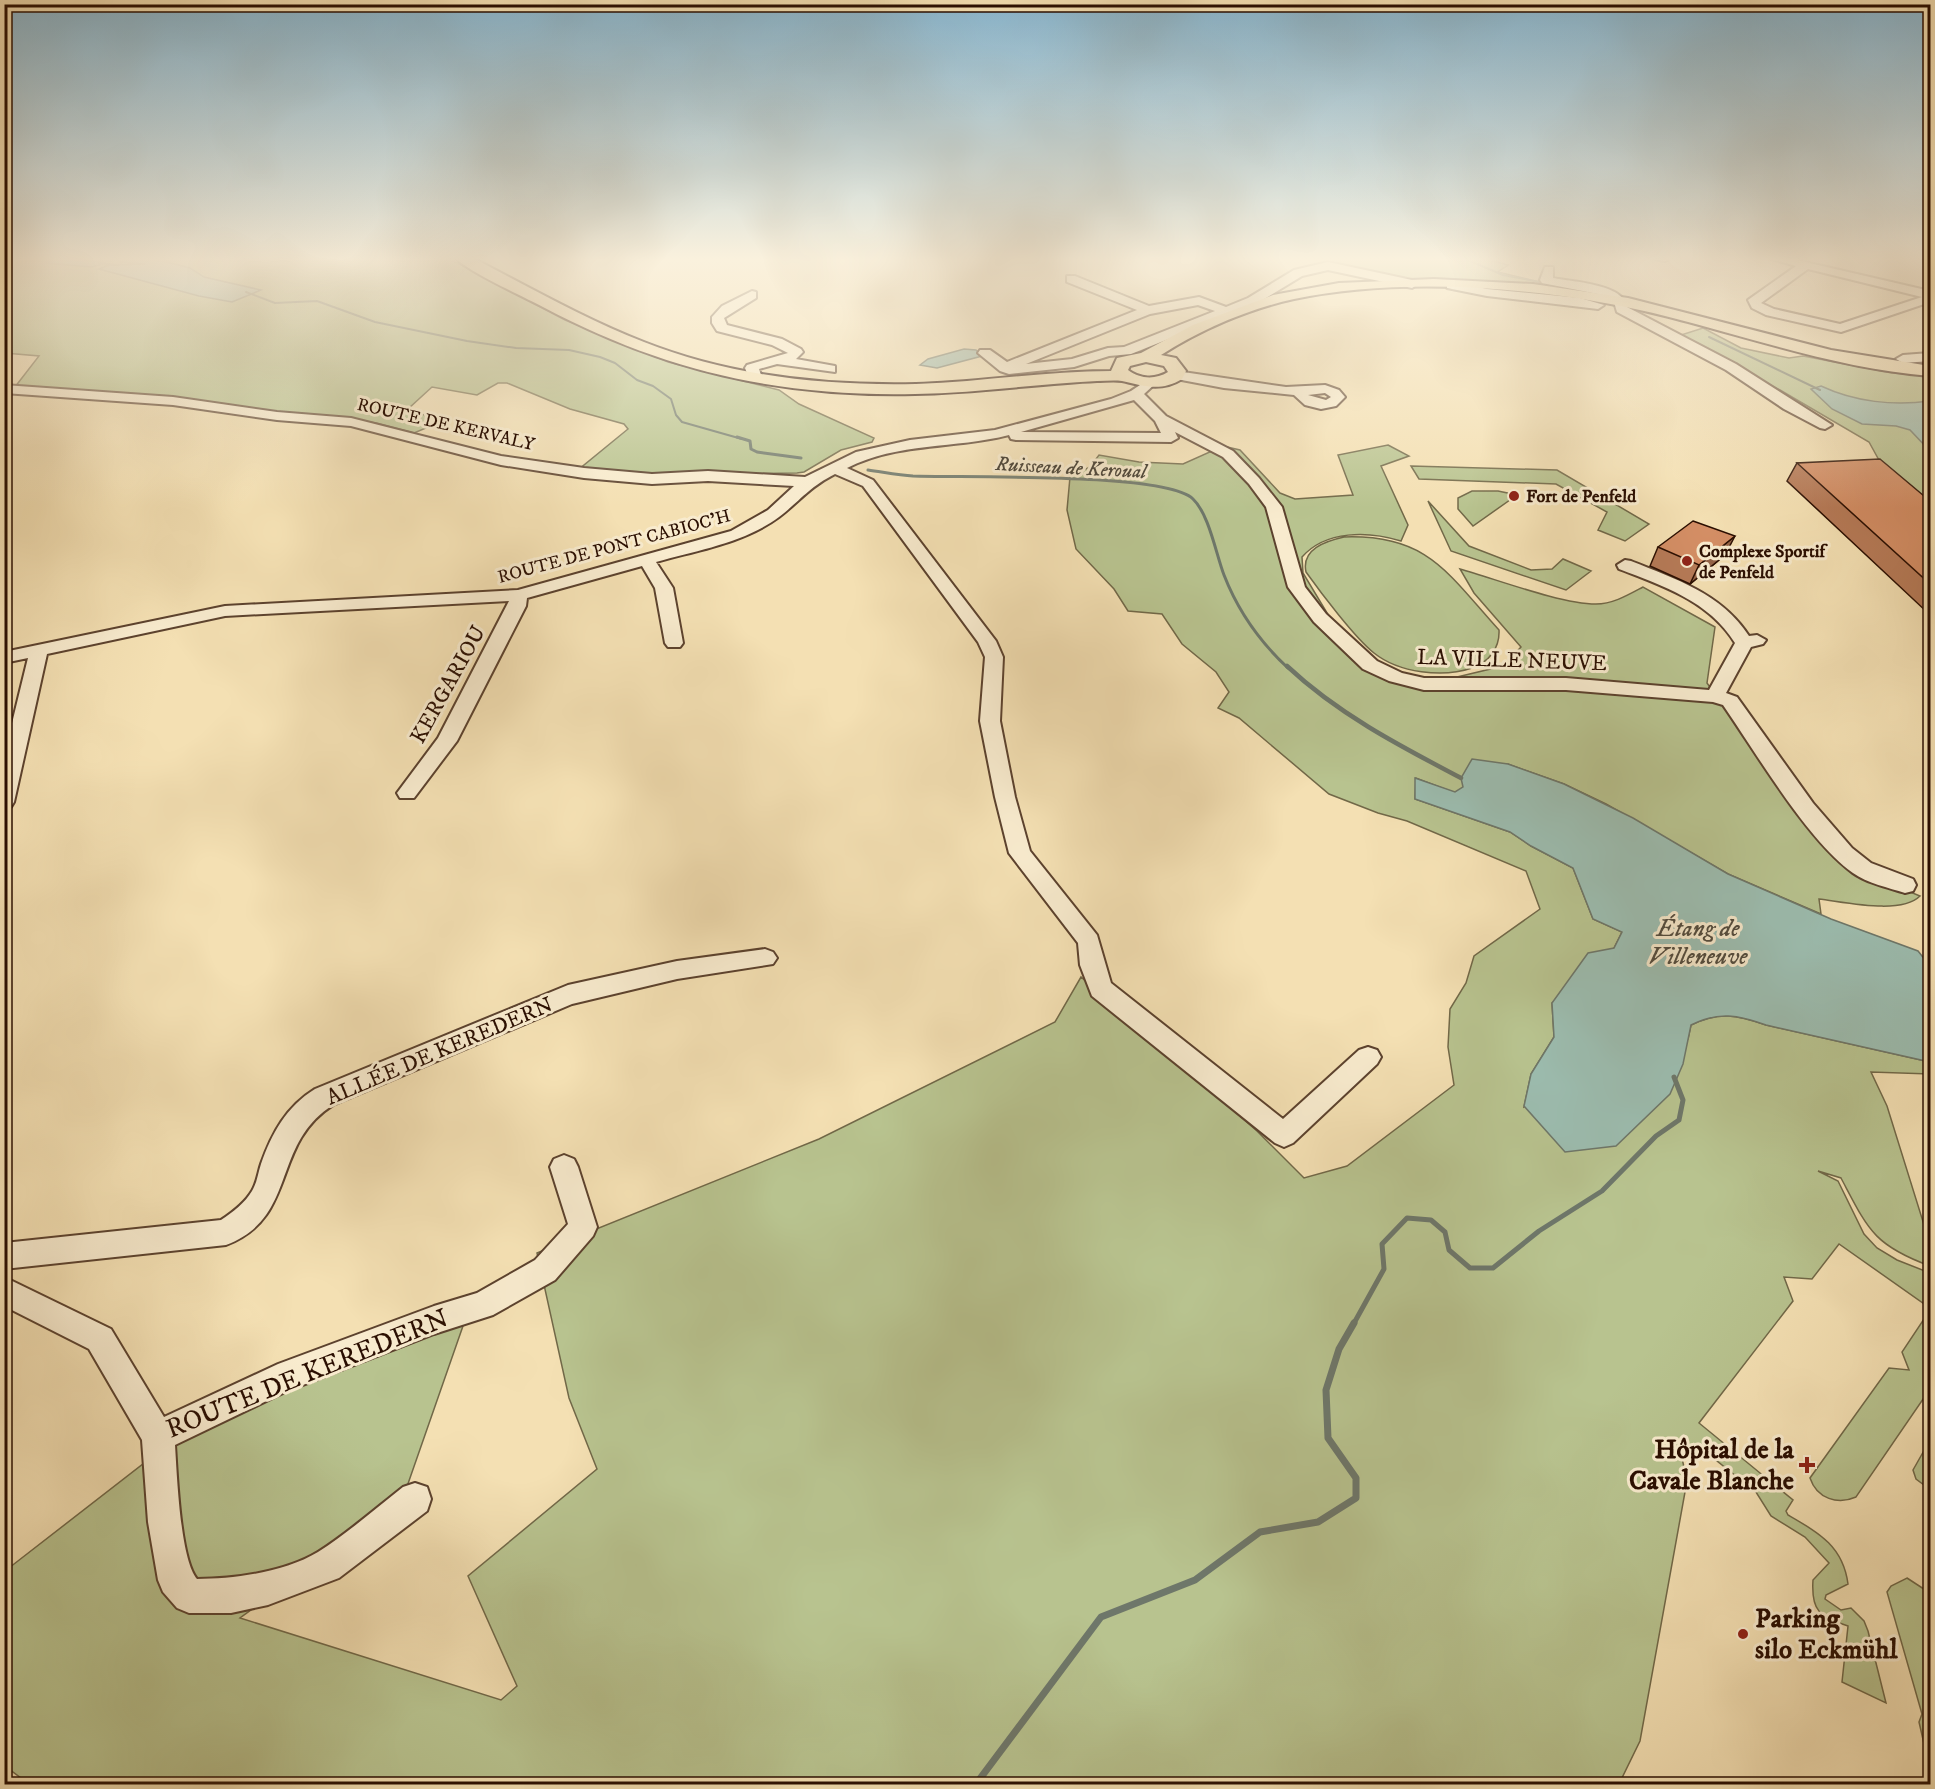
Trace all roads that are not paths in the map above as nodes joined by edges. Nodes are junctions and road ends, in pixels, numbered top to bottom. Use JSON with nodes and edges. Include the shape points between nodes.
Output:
{"nodes":[{"id":1,"x":631,"y":341,"type":"edge"},
{"id":2,"x":658,"y":341,"type":"edge"},
{"id":3,"x":775,"y":341,"type":"edge"},
{"id":4,"x":1070,"y":341,"type":"edge"},
{"id":5,"x":1170,"y":341,"type":"edge"},
{"id":6,"x":1184,"y":341,"type":"edge"},
{"id":7,"x":1191,"y":341,"type":"edge"},
{"id":8,"x":1687,"y":341,"type":"edge"},
{"id":9,"x":1771,"y":341,"type":"edge"},
{"id":10,"x":985,"y":353,"type":"dead end"},
{"id":11,"x":1930,"y":357,"type":"edge"},
{"id":12,"x":775,"y":359,"type":"junction"},
{"id":13,"x":1903,"y":359,"type":"dead end"},
{"id":14,"x":1005,"y":368,"type":"junction"},
{"id":15,"x":830,"y":369,"type":"dead end"},
{"id":16,"x":1930,"y":370,"type":"edge"},
{"id":17,"x":1143,"y":371,"type":"junction"},
{"id":18,"x":753,"y":373,"type":"junction"},
{"id":19,"x":4,"y":389,"type":"edge"},
{"id":20,"x":1302,"y":394,"type":"dead end"},
{"id":21,"x":1161,"y":419,"type":"junction"},
{"id":22,"x":1825,"y":425,"type":"dead end"},
{"id":23,"x":996,"y":434,"type":"junction"},
{"id":24,"x":834,"y":468,"type":"junction"},
{"id":25,"x":807,"y":482,"type":"junction"},
{"id":26,"x":647,"y":560,"type":"junction"},
{"id":27,"x":1625,"y":565,"type":"dead end"},
{"id":28,"x":519,"y":594,"type":"junction"},
{"id":29,"x":674,"y":643,"type":"dead end"},
{"id":30,"x":39,"y":651,"type":"junction"},
{"id":31,"x":4,"y":658,"type":"edge"},
{"id":32,"x":1715,"y":696,"type":"junction"},
{"id":33,"x":407,"y":793,"type":"dead end"},
{"id":34,"x":4,"y":802,"type":"edge"},
{"id":35,"x":1905,"y":885,"type":"dead end"},
{"id":36,"x":765,"y":958,"type":"dead end"},
{"id":37,"x":1368,"y":1058,"type":"dead end"},
{"id":38,"x":564,"y":1167,"type":"dead end"},
{"id":39,"x":4,"y":1256,"type":"edge"},
{"id":40,"x":4,"y":1291,"type":"edge"},
{"id":41,"x":158,"y":1436,"type":"junction"},
{"id":42,"x":415,"y":1499,"type":"dead end"}],
"edges":[{"from":1,"to":18,"type":"main road","via":[[705,368]]},
{"from":2,"to":18,"type":"main road"},
{"from":3,"to":12,"type":"street","via":[[796,352]]},
{"from":4,"to":14,"type":"street"},
{"from":5,"to":17,"type":"main road"},
{"from":6,"to":17,"type":"street"},
{"from":7,"to":17,"type":"main road"},
{"from":8,"to":22,"type":"street"},
{"from":9,"to":16,"type":"main road","via":[[1815,353]]},
{"from":10,"to":14,"type":"street"},
{"from":11,"to":13,"type":"street"},
{"from":12,"to":15,"type":"street"},
{"from":12,"to":18,"type":"street"},
{"from":14,"to":17,"type":"street","via":[[1044,367],[1108,352]]},
{"from":17,"to":18,"type":"main road","via":[[913,389],[823,386]]},
{"from":17,"to":20,"type":"street","via":[[1207,389]]},
{"from":17,"to":21,"type":"street","name":"LA VILLE NEUVE"},
{"from":17,"to":23,"type":"street","name":"ROUTE DE PONT CABIOC'H","via":[[1116,402]]},
{"from":19,"to":25,"type":"street","name":"ROUTE DE KERVALY","via":[[173,401],[351,422],[501,460],[584,473],[652,479],[708,476]]},
{"from":21,"to":23,"type":"street","via":[[1171,438]]},
{"from":21,"to":32,"type":"street","name":"LA VILLE NEUVE","via":[[1228,454],[1254,481],[1277,515],[1297,587],[1320,618],[1370,665],[1424,684],[1566,684]]},
{"from":23,"to":24,"type":"street","name":"ROUTE DE PONT CABIOC'H","via":[[890,447]]},
{"from":24,"to":25,"type":"street","name":"ROUTE DE PONT CABIOC'H"},
{"from":24,"to":37,"type":"street","via":[[868,483],[987,641],[994,657],[990,721],[1020,853],[1089,941],[1092,965],[1101,988],[1284,1135]]},
{"from":25,"to":26,"type":"street","name":"ROUTE DE PONT CABIOC'H","via":[[758,525]]},
{"from":26,"to":28,"type":"street","name":"ROUTE DE PONT CABIOC'H"},
{"from":26,"to":29,"type":"street","via":[[664,588]]},
{"from":27,"to":32,"type":"street","via":[[1689,591],[1751,641]]},
{"from":28,"to":30,"type":"street","name":"ROUTE DE PONT CABIOC'H","via":[[225,611]]},
{"from":28,"to":33,"type":"street","name":"KERGARIOU","via":[[517,606],[447,741]]},
{"from":30,"to":31,"type":"street","name":"ROUTE DE PONT CABIOC'H"},
{"from":30,"to":34,"type":"street"},
{"from":32,"to":35,"type":"street","via":[[1730,701],[1806,808],[1844,853],[1863,869]]},
{"from":36,"to":39,"type":"street","name":"ALLÉE DE KEREDERN","via":[[677,970],[568,995],[324,1097],[311,1104],[290,1126],[265,1195],[249,1217],[226,1232]]},
{"from":38,"to":41,"type":"street","name":"ROUTE DE KEREDERN","via":[[583,1227],[545,1270],[483,1305],[278,1379]]},
{"from":40,"to":41,"type":"street","name":"ROUTE DE KEREDERN","via":[[100,1339]]},
{"from":41,"to":42,"type":"street","via":[[165,1522],[175,1580],[189,1596],[231,1596],[268,1588],[327,1566]]}]}
